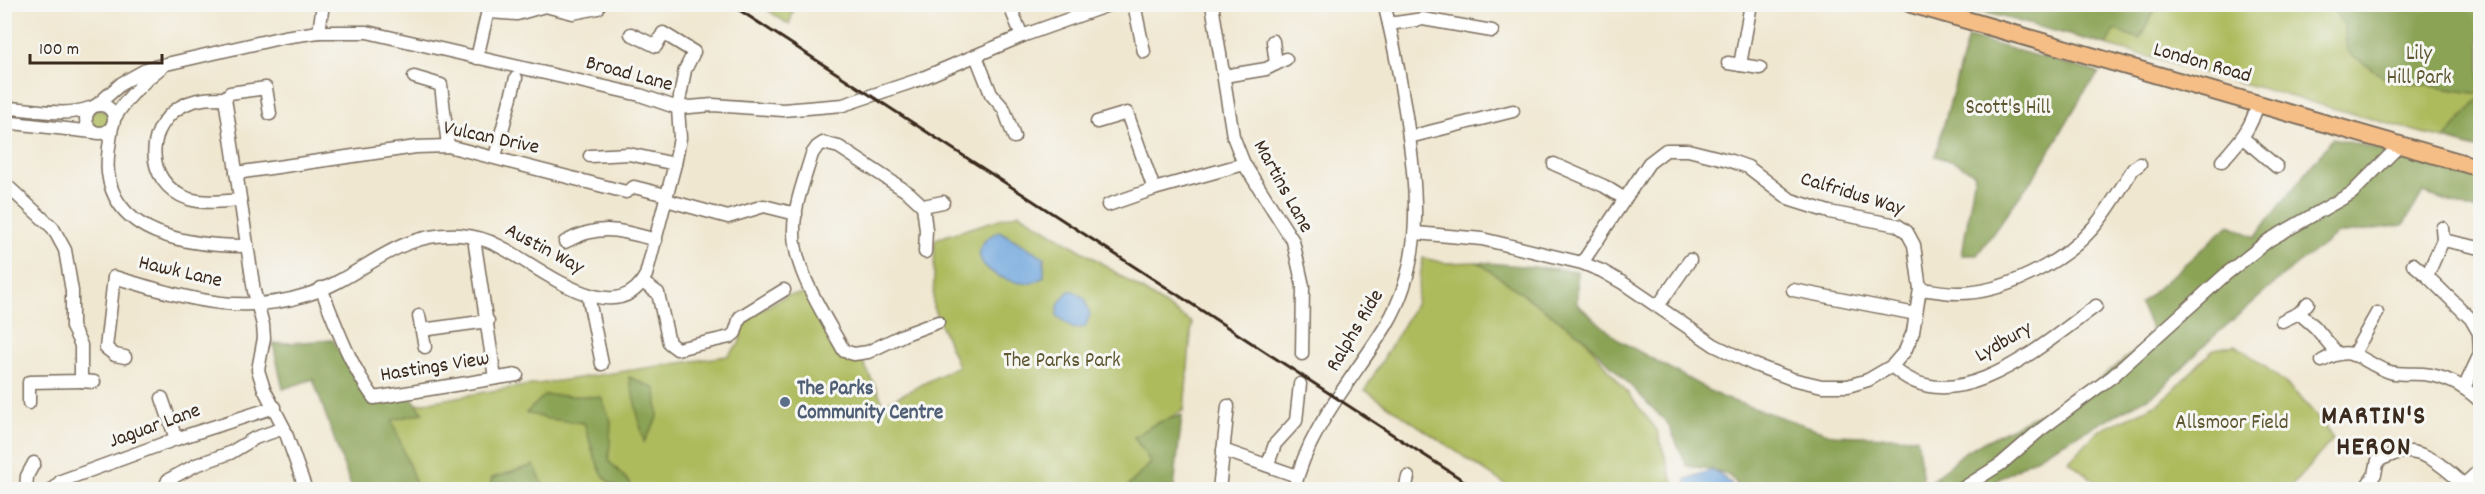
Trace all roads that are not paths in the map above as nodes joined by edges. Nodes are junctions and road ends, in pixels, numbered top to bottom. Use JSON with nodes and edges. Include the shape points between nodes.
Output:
{"nodes":[{"id":1,"x":323,"y":4,"type":"edge"},
{"id":2,"x":1009,"y":4,"type":"edge"},
{"id":3,"x":1111,"y":4,"type":"edge"},
{"id":4,"x":1134,"y":4,"type":"edge"},
{"id":5,"x":1212,"y":4,"type":"edge"},
{"id":6,"x":1384,"y":4,"type":"edge"},
{"id":7,"x":1751,"y":4,"type":"edge"},
{"id":8,"x":1911,"y":4,"type":"edge"},
{"id":9,"x":489,"y":8,"type":"edge"},
{"id":10,"x":598,"y":8,"type":"dead end"},
{"id":11,"x":1389,"y":24,"type":"junction"},
{"id":12,"x":1492,"y":31,"type":"dead end"},
{"id":13,"x":320,"y":32,"type":"junction"},
{"id":14,"x":631,"y":34,"type":"dead end"},
{"id":15,"x":1022,"y":36,"type":"junction"},
{"id":16,"x":1273,"y":41,"type":"dead end"},
{"id":17,"x":1144,"y":52,"type":"dead end"},
{"id":18,"x":976,"y":56,"type":"junction"},
{"id":19,"x":477,"y":58,"type":"junction"},
{"id":20,"x":164,"y":66,"type":"junction"},
{"id":21,"x":1760,"y":68,"type":"dead end"},
{"id":22,"x":1224,"y":76,"type":"junction"},
{"id":23,"x":414,"y":77,"type":"dead end"},
{"id":24,"x":516,"y":78,"type":"dead end"},
{"id":25,"x":225,"y":98,"type":"junction"},
{"id":26,"x":2258,"y":103,"type":"junction"},
{"id":27,"x":94,"y":106,"type":"junction"},
{"id":28,"x":4,"y":108,"type":"edge"},
{"id":29,"x":678,"y":108,"type":"junction"},
{"id":30,"x":1513,"y":111,"type":"dead end"},
{"id":31,"x":270,"y":114,"type":"dead end"},
{"id":32,"x":4,"y":122,"type":"edge"},
{"id":33,"x":1097,"y":122,"type":"dead end"},
{"id":34,"x":113,"y":123,"type":"junction"},
{"id":35,"x":93,"y":132,"type":"junction"},
{"id":36,"x":1014,"y":137,"type":"dead end"},
{"id":37,"x":1409,"y":137,"type":"junction"},
{"id":38,"x":2243,"y":138,"type":"junction"},
{"id":39,"x":448,"y":146,"type":"junction"},
{"id":40,"x":2396,"y":150,"type":"dead end"},
{"id":41,"x":590,"y":156,"type":"dead end"},
{"id":42,"x":495,"y":157,"type":"junction"},
{"id":43,"x":108,"y":161,"type":"junction"},
{"id":44,"x":2222,"y":161,"type":"dead end"},
{"id":45,"x":675,"y":164,"type":"junction"},
{"id":46,"x":1244,"y":164,"type":"junction"},
{"id":47,"x":1554,"y":164,"type":"dead end"},
{"id":48,"x":2140,"y":164,"type":"dead end"},
{"id":49,"x":2277,"y":167,"type":"dead end"},
{"id":50,"x":2481,"y":168,"type":"edge"},
{"id":51,"x":236,"y":173,"type":"junction"},
{"id":52,"x":5,"y":183,"type":"edge"},
{"id":53,"x":1154,"y":189,"type":"junction"},
{"id":54,"x":664,"y":197,"type":"junction"},
{"id":55,"x":1625,"y":199,"type":"junction"},
{"id":56,"x":240,"y":200,"type":"junction"},
{"id":57,"x":943,"y":202,"type":"dead end"},
{"id":58,"x":1108,"y":205,"type":"dead end"},
{"id":59,"x":923,"y":206,"type":"junction"},
{"id":60,"x":796,"y":213,"type":"junction"},
{"id":61,"x":1416,"y":233,"type":"junction"},
{"id":62,"x":476,"y":238,"type":"junction"},
{"id":63,"x":656,"y":240,"type":"junction"},
{"id":64,"x":565,"y":242,"type":"dead end"},
{"id":65,"x":247,"y":246,"type":"junction"},
{"id":66,"x":2481,"y":248,"type":"edge"},
{"id":67,"x":925,"y":252,"type":"dead end"},
{"id":68,"x":1690,"y":260,"type":"dead end"},
{"id":69,"x":1582,"y":263,"type":"junction"},
{"id":70,"x":2413,"y":264,"type":"dead end"},
{"id":71,"x":2427,"y":276,"type":"junction"},
{"id":72,"x":642,"y":282,"type":"junction"},
{"id":73,"x":321,"y":288,"type":"junction"},
{"id":74,"x":1920,"y":289,"type":"junction"},
{"id":75,"x":784,"y":290,"type":"dead end"},
{"id":76,"x":1793,"y":290,"type":"dead end"},
{"id":77,"x":588,"y":295,"type":"junction"},
{"id":78,"x":2308,"y":303,"type":"dead end"},
{"id":79,"x":259,"y":306,"type":"junction"},
{"id":80,"x":1658,"y":306,"type":"junction"},
{"id":81,"x":2096,"y":306,"type":"dead end"},
{"id":82,"x":2299,"y":313,"type":"junction"},
{"id":83,"x":1916,"y":314,"type":"junction"},
{"id":84,"x":2377,"y":314,"type":"dead end"},
{"id":85,"x":419,"y":316,"type":"dead end"},
{"id":86,"x":488,"y":321,"type":"junction"},
{"id":87,"x":2282,"y":321,"type":"dead end"},
{"id":88,"x":938,"y":322,"type":"dead end"},
{"id":89,"x":422,"y":330,"type":"junction"},
{"id":90,"x":425,"y":348,"type":"dead end"},
{"id":91,"x":2336,"y":352,"type":"junction"},
{"id":92,"x":2481,"y":353,"type":"edge"},
{"id":93,"x":1302,"y":354,"type":"dead end"},
{"id":94,"x":2353,"y":355,"type":"junction"},
{"id":95,"x":125,"y":357,"type":"dead end"},
{"id":96,"x":2322,"y":361,"type":"dead end"},
{"id":97,"x":602,"y":364,"type":"dead end"},
{"id":98,"x":1892,"y":366,"type":"junction"},
{"id":99,"x":517,"y":375,"type":"dead end"},
{"id":100,"x":495,"y":378,"type":"junction"},
{"id":101,"x":1300,"y":384,"type":"dead end"},
{"id":102,"x":2464,"y":388,"type":"junction"},
{"id":103,"x":162,"y":398,"type":"dead end"},
{"id":104,"x":2481,"y":401,"type":"edge"},
{"id":105,"x":29,"y":403,"type":"dead end"},
{"id":106,"x":1228,"y":406,"type":"dead end"},
{"id":107,"x":275,"y":407,"type":"junction"},
{"id":108,"x":284,"y":428,"type":"junction"},
{"id":109,"x":176,"y":439,"type":"junction"},
{"id":110,"x":1222,"y":450,"type":"junction"},
{"id":111,"x":34,"y":463,"type":"dead end"},
{"id":112,"x":1268,"y":465,"type":"junction"},
{"id":113,"x":2481,"y":470,"type":"edge"},
{"id":114,"x":1297,"y":476,"type":"junction"},
{"id":115,"x":2461,"y":487,"type":"edge"},
{"id":116,"x":26,"y":489,"type":"edge"},
{"id":117,"x":52,"y":489,"type":"edge"},
{"id":118,"x":164,"y":489,"type":"edge"},
{"id":119,"x":306,"y":489,"type":"edge"},
{"id":120,"x":1219,"y":489,"type":"edge"},
{"id":121,"x":1294,"y":489,"type":"edge"},
{"id":122,"x":1960,"y":489,"type":"edge"},
{"id":123,"x":2364,"y":489,"type":"edge"}],
"edges":[{"from":1,"to":13,"type":"street"},
{"from":2,"to":15,"type":"street"},
{"from":3,"to":15,"type":"street","name":"Broad Lane"},
{"from":4,"to":17,"type":"street"},
{"from":5,"to":22,"type":"street","name":"Martins Lane"},
{"from":6,"to":11,"type":"street","name":"Ralphs Ride"},
{"from":7,"to":21,"type":"street","via":[[1734,64]]},
{"from":8,"to":26,"type":"main road","name":"London Road"},
{"from":9,"to":10,"type":"street","via":[[517,14],[545,6],[573,13]]},
{"from":9,"to":19,"type":"street"},
{"from":11,"to":12,"type":"street","via":[[1424,19]]},
{"from":11,"to":37,"type":"street","name":"Ralphs Ride"},
{"from":13,"to":19,"type":"street","name":"Broad Lane","via":[[367,32]]},
{"from":13,"to":20,"type":"street","name":"Broad Lane"},
{"from":14,"to":29,"type":"street","via":[[656,46],[663,33],[694,52],[685,70]]},
{"from":15,"to":18,"type":"street","name":"Broad Lane"},
{"from":16,"to":22,"type":"street","via":[[1281,61],[1266,69]]},
{"from":18,"to":29,"type":"street","name":"Broad Lane","via":[[843,105],[783,110],[713,105]]},
{"from":18,"to":36,"type":"street"},
{"from":19,"to":29,"type":"street","name":"Broad Lane","via":[[640,95]]},
{"from":20,"to":27,"type":"street","name":"Broad Lane","via":[[149,68],[122,83]]},
{"from":20,"to":34,"type":"street","name":"Broad Lane","via":[[124,101]]},
{"from":22,"to":46,"type":"street","name":"Martins Lane","via":[[1233,136]]},
{"from":23,"to":39,"type":"street","via":[[441,85]]},
{"from":24,"to":42,"type":"street"},
{"from":25,"to":31,"type":"street","via":[[230,93],[266,88]]},
{"from":25,"to":51,"type":"street"},
{"from":25,"to":56,"type":"street","via":[[202,98],[172,113],[156,135],[154,159],[158,175],[189,199]]},
{"from":26,"to":38,"type":"street","via":[[2253,123]]},
{"from":26,"to":50,"type":"main road","name":"London Road"},
{"from":27,"to":28,"type":"street","via":[[77,113]]},
{"from":27,"to":34,"type":"street","via":[[111,109]]},
{"from":27,"to":35,"type":"street","via":[[86,120]]},
{"from":29,"to":45,"type":"street","via":[[680,138]]},
{"from":30,"to":37,"type":"street"},
{"from":32,"to":35,"type":"street"},
{"from":33,"to":53,"type":"street","via":[[1127,113]]},
{"from":34,"to":35,"type":"street","via":[[106,132]]},
{"from":34,"to":43,"type":"street"},
{"from":35,"to":43,"type":"street"},
{"from":37,"to":61,"type":"street","name":"Ralphs Ride","via":[[1417,200]]},
{"from":38,"to":44,"type":"street"},
{"from":38,"to":49,"type":"street"},
{"from":39,"to":42,"type":"street","name":"Vulcan Drive"},
{"from":39,"to":51,"type":"street","name":"Vulcan Drive","via":[[416,147]]},
{"from":40,"to":122,"type":"street","via":[[2352,194],[2269,240],[2114,376],[2001,464]]},
{"from":41,"to":45,"type":"street","via":[[629,154]]},
{"from":42,"to":54,"type":"street","name":"Vulcan Drive","via":[[626,192],[634,187]]},
{"from":43,"to":65,"type":"street","via":[[110,184],[116,197],[136,221],[163,235],[196,243]]},
{"from":45,"to":54,"type":"street"},
{"from":46,"to":53,"type":"street"},
{"from":46,"to":93,"type":"street","name":"Martins Lane","via":[[1293,241],[1304,286]]},
{"from":47,"to":55,"type":"street"},
{"from":48,"to":74,"type":"street","via":[[2091,231],[2048,266],[2006,285],[1978,291]]},
{"from":51,"to":56,"type":"street"},
{"from":52,"to":105,"type":"street","via":[[53,228],[65,250],[72,291],[72,327],[81,345],[87,382],[29,382]]},
{"from":53,"to":58,"type":"street"},
{"from":54,"to":60,"type":"street","name":"Vulcan Drive","via":[[728,217],[764,206]]},
{"from":54,"to":63,"type":"street"},
{"from":55,"to":69,"type":"street","name":"Calfridus Way"},
{"from":55,"to":74,"type":"street","name":"Calfridus Way","via":[[1649,163],[1666,150],[1688,150],[1728,160],[1748,167],[1791,200],[1829,213],[1897,225],[1907,232],[1914,245]]},
{"from":56,"to":65,"type":"street"},
{"from":57,"to":59,"type":"street"},
{"from":59,"to":60,"type":"street","via":[[839,147],[823,143],[812,154]]},
{"from":59,"to":67,"type":"street"},
{"from":60,"to":88,"type":"street","via":[[796,253],[844,351],[868,352]]},
{"from":61,"to":69,"type":"street","name":"Calfridus Way","via":[[1482,239]]},
{"from":61,"to":114,"type":"street","name":"Ralphs Ride","via":[[1411,264],[1397,305],[1316,434]]},
{"from":62,"to":73,"type":"street","name":"Austin Way","via":[[427,236],[395,247]]},
{"from":62,"to":77,"type":"street","name":"Austin Way","via":[[498,245],[562,284]]},
{"from":62,"to":86,"type":"street"},
{"from":63,"to":64,"type":"street","via":[[604,228]]},
{"from":63,"to":72,"type":"street"},
{"from":65,"to":79,"type":"street"},
{"from":66,"to":71,"type":"street","via":[[2443,234]]},
{"from":68,"to":80,"type":"street"},
{"from":69,"to":80,"type":"street","name":"Calfridus Way"},
{"from":70,"to":71,"type":"street"},
{"from":71,"to":92,"type":"street","via":[[2471,319]]},
{"from":72,"to":75,"type":"street","via":[[658,293],[669,343],[677,349],[730,337],[740,317]]},
{"from":72,"to":77,"type":"street","name":"Austin Way","via":[[616,296]]},
{"from":73,"to":79,"type":"street","name":"Austin Way"},
{"from":73,"to":100,"type":"street","name":"Hastings View","via":[[357,375],[374,398]]},
{"from":74,"to":83,"type":"street","name":"Calfridus Way"},
{"from":76,"to":83,"type":"street"},
{"from":77,"to":97,"type":"street"},
{"from":78,"to":82,"type":"street"},
{"from":79,"to":95,"type":"street","name":"Hawk Lane","via":[[217,304],[114,277],[106,348],[115,356]]},
{"from":79,"to":107,"type":"street","via":[[264,338],[258,370]]},
{"from":80,"to":98,"type":"street","name":"Calfridus Way","via":[[1714,345],[1792,379],[1822,386],[1848,386]]},
{"from":81,"to":98,"type":"street","name":"Lydbury","via":[[2007,368],[1969,384],[1933,388],[1902,377]]},
{"from":82,"to":87,"type":"street"},
{"from":82,"to":91,"type":"street"},
{"from":83,"to":98,"type":"street","name":"Calfridus Way","via":[[1905,351]]},
{"from":84,"to":94,"type":"street"},
{"from":85,"to":89,"type":"street"},
{"from":86,"to":89,"type":"street"},
{"from":86,"to":100,"type":"street"},
{"from":89,"to":90,"type":"street"},
{"from":91,"to":94,"type":"street"},
{"from":91,"to":96,"type":"street"},
{"from":92,"to":102,"type":"street"},
{"from":94,"to":102,"type":"street","via":[[2391,373],[2436,376]]},
{"from":99,"to":100,"type":"street","name":"Hastings View"},
{"from":101,"to":112,"type":"street","via":[[1296,421],[1275,444]]},
{"from":102,"to":104,"type":"street"},
{"from":103,"to":109,"type":"street"},
{"from":106,"to":110,"type":"street"},
{"from":107,"to":108,"type":"street"},
{"from":107,"to":109,"type":"street","name":"Jaguar Lane"},
{"from":108,"to":118,"type":"street","via":[[196,465],[168,480]]},
{"from":108,"to":119,"type":"street"},
{"from":109,"to":117,"type":"street","name":"Jaguar Lane","via":[[61,481]]},
{"from":110,"to":112,"type":"street"},
{"from":110,"to":120,"type":"street"},
{"from":111,"to":116,"type":"street"},
{"from":112,"to":114,"type":"street"},
{"from":113,"to":115,"type":"street"},
{"from":114,"to":121,"type":"street","name":"Ralphs Ride"},
{"from":115,"to":123,"type":"street","via":[[2439,464],[2415,452],[2398,452],[2379,460]]}]}
